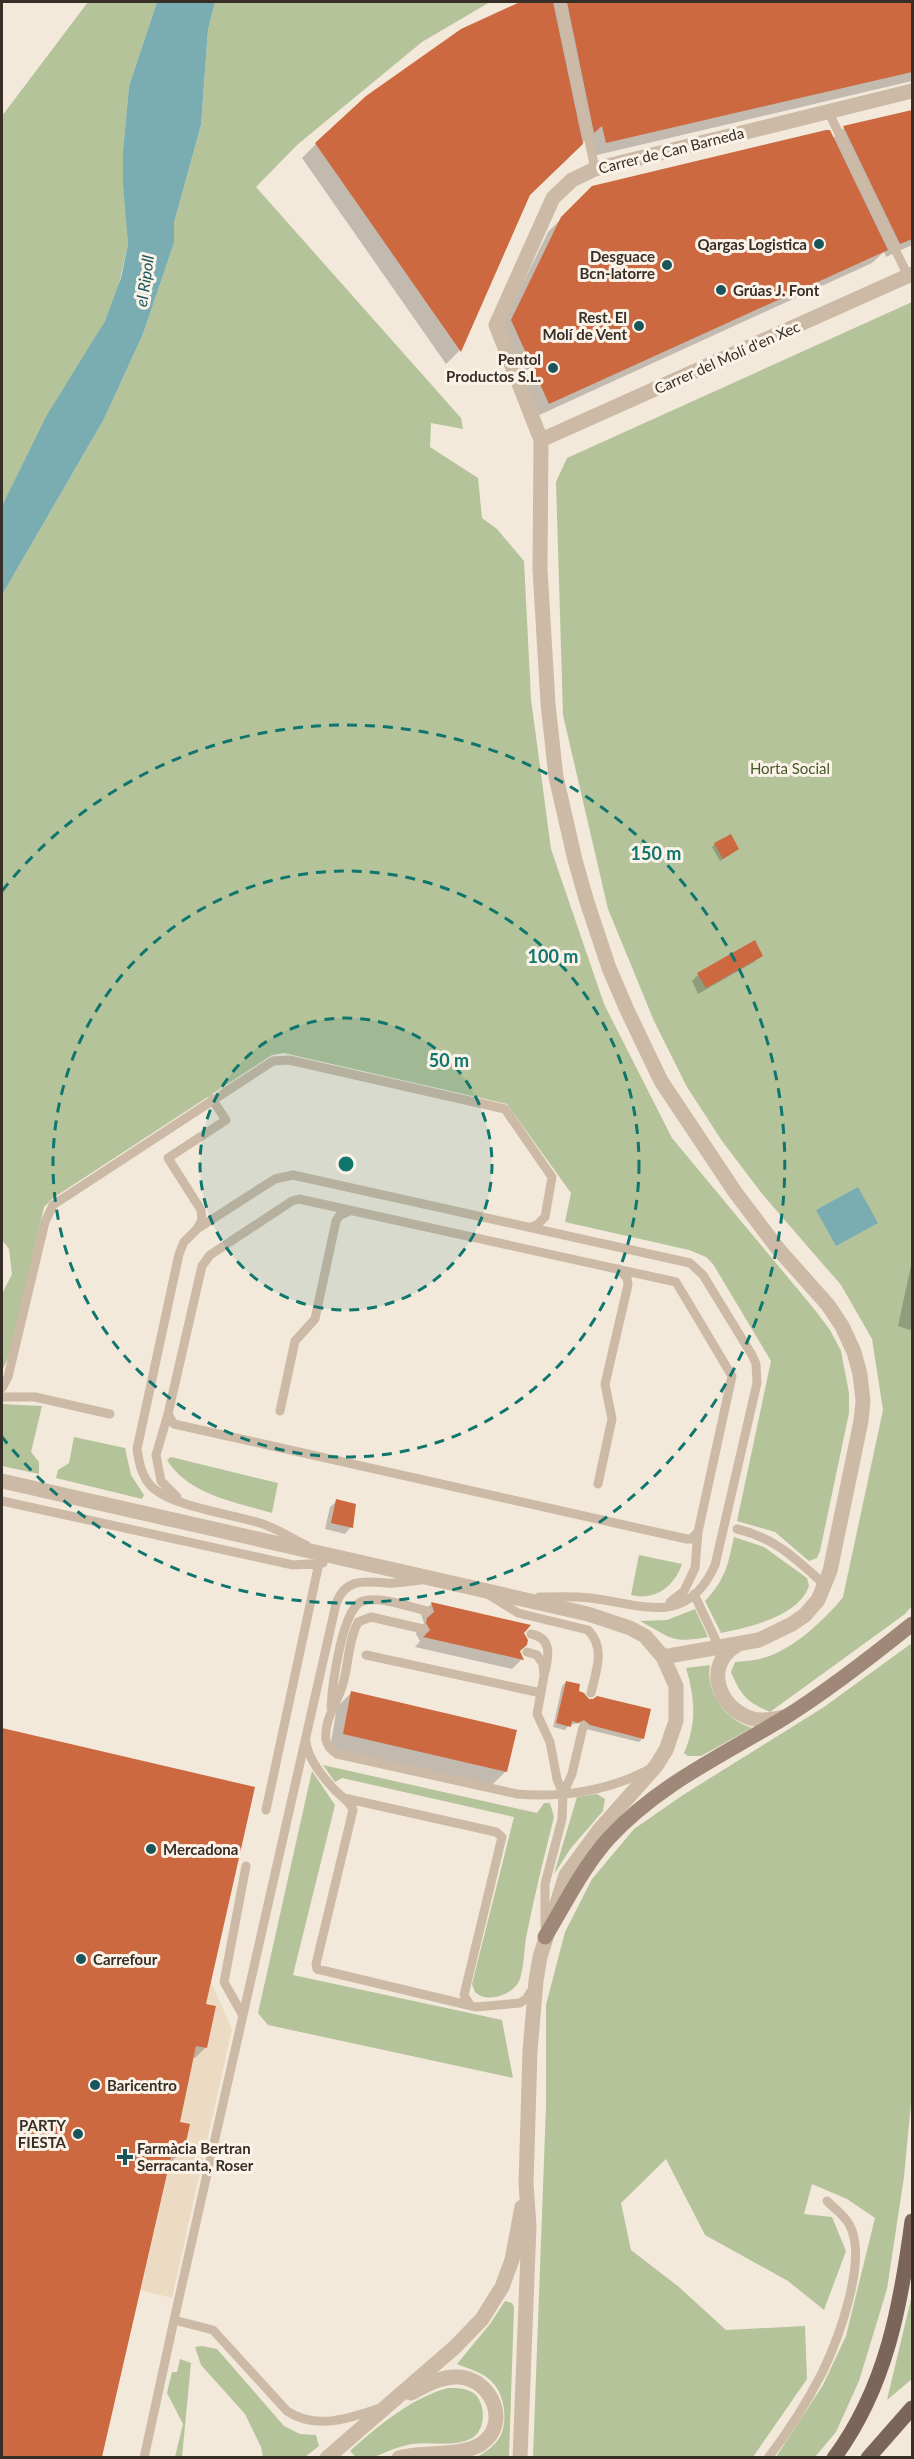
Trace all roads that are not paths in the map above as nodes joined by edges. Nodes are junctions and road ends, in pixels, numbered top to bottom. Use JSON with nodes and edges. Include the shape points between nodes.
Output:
{"nodes":[{"id":1,"x":560,"y":2,"type":"edge"},
{"id":2,"x":912,"y":92,"type":"edge"},
{"id":3,"x":828,"y":111,"type":"junction"},
{"id":4,"x":595,"y":168,"type":"junction"},
{"id":5,"x":910,"y":275,"type":"edge"},
{"id":6,"x":541,"y":440,"type":"junction"},
{"id":7,"x":212,"y":1099,"type":"junction"},
{"id":8,"x":352,"y":1211,"type":"junction"},
{"id":9,"x":530,"y":1226,"type":"junction"},
{"id":10,"x":196,"y":1229,"type":"junction"},
{"id":11,"x":619,"y":1269,"type":"junction"},
{"id":12,"x":2,"y":1388,"type":"edge"},
{"id":13,"x":2,"y":1397,"type":"edge"},
{"id":14,"x":280,"y":1411,"type":"dead end"},
{"id":15,"x":110,"y":1414,"type":"dead end"},
{"id":16,"x":168,"y":1414,"type":"junction"},
{"id":17,"x":2,"y":1481,"type":"edge"},
{"id":18,"x":598,"y":1484,"type":"dead end"},
{"id":19,"x":2,"y":1501,"type":"edge"},
{"id":20,"x":184,"y":1502,"type":"junction"},
{"id":21,"x":737,"y":1529,"type":"dead end"},
{"id":22,"x":698,"y":1532,"type":"junction"},
{"id":23,"x":320,"y":1558,"type":"junction"},
{"id":24,"x":437,"y":1578,"type":"junction"},
{"id":25,"x":826,"y":1586,"type":"junction"},
{"id":26,"x":477,"y":1587,"type":"junction"},
{"id":27,"x":694,"y":1594,"type":"junction"},
{"id":28,"x":518,"y":1597,"type":"junction"},
{"id":29,"x":635,"y":1608,"type":"junction"},
{"id":30,"x":427,"y":1611,"type":"dead end"},
{"id":31,"x":912,"y":1624,"type":"edge"},
{"id":32,"x":423,"y":1629,"type":"dead end"},
{"id":33,"x":531,"y":1634,"type":"dead end"},
{"id":34,"x":737,"y":1645,"type":"junction"},
{"id":35,"x":719,"y":1647,"type":"junction"},
{"id":36,"x":527,"y":1652,"type":"dead end"},
{"id":37,"x":366,"y":1655,"type":"dead end"},
{"id":38,"x":663,"y":1657,"type":"junction"},
{"id":39,"x":544,"y":1676,"type":"junction"},
{"id":40,"x":541,"y":1693,"type":"junction"},
{"id":41,"x":591,"y":1693,"type":"dead end"},
{"id":42,"x":331,"y":1710,"type":"junction"},
{"id":43,"x":786,"y":1717,"type":"junction"},
{"id":44,"x":583,"y":1727,"type":"dead end"},
{"id":45,"x":306,"y":1736,"type":"junction"},
{"id":46,"x":656,"y":1766,"type":"junction"},
{"id":47,"x":563,"y":1794,"type":"junction"},
{"id":48,"x":344,"y":1798,"type":"junction"},
{"id":49,"x":266,"y":1810,"type":"dead end"},
{"id":50,"x":246,"y":1866,"type":"dead end"},
{"id":51,"x":545,"y":1937,"type":"junction"},
{"id":52,"x":536,"y":1981,"type":"junction"},
{"id":53,"x":470,"y":2005,"type":"junction"},
{"id":54,"x":242,"y":2014,"type":"junction"},
{"id":55,"x":525,"y":2184,"type":"junction"},
{"id":56,"x":827,"y":2201,"type":"dead end"},
{"id":57,"x":912,"y":2221,"type":"edge"},
{"id":58,"x":174,"y":2320,"type":"junction"},
{"id":59,"x":391,"y":2403,"type":"junction"},
{"id":60,"x":912,"y":2408,"type":"edge"},
{"id":61,"x":144,"y":2457,"type":"edge"},
{"id":62,"x":327,"y":2457,"type":"edge"},
{"id":63,"x":399,"y":2457,"type":"edge"},
{"id":64,"x":520,"y":2457,"type":"edge"},
{"id":65,"x":768,"y":2457,"type":"edge"},
{"id":66,"x":834,"y":2457,"type":"edge"},
{"id":67,"x":868,"y":2457,"type":"edge"}],
"edges":[{"from":1,"to":4,"type":"lane"},
{"from":2,"to":3,"type":"street","name":"Carrer de Can Barneda"},
{"from":3,"to":4,"type":"street","name":"Carrer de Can Barneda"},
{"from":3,"to":5,"type":"lane"},
{"from":4,"to":6,"type":"street","name":"Carrer de Can Barneda","via":[[572,180],[553,198],[496,325]]},
{"from":5,"to":6,"type":"street","name":"Carrer del Molí d'en Xec"},
{"from":6,"to":25,"type":"street","via":[[540,569],[556,777],[575,860],[606,957],[661,1081],[735,1192],[833,1312],[854,1352],[860,1374],[861,1421]]},
{"from":7,"to":9,"type":"lane","via":[[265,1064],[281,1059],[505,1109],[552,1177],[543,1221]]},
{"from":7,"to":10,"type":"lane","via":[[226,1120],[168,1158],[201,1210],[202,1220]]},
{"from":7,"to":12,"type":"lane","via":[[60,1199],[48,1212],[8,1377]]},
{"from":8,"to":11,"type":"lane"},
{"from":8,"to":14,"type":"lane","via":[[344,1212],[336,1221],[315,1319],[295,1341]]},
{"from":8,"to":16,"type":"lane","via":[[296,1199],[205,1259]]},
{"from":9,"to":10,"type":"lane","via":[[293,1175],[275,1179]]},
{"from":9,"to":27,"type":"lane","via":[[690,1263],[703,1275],[752,1354],[757,1383],[714,1564]]},
{"from":10,"to":20,"type":"lane","via":[[179,1254],[137,1449],[142,1471],[153,1487]]},
{"from":11,"to":18,"type":"lane","via":[[628,1285],[605,1384],[612,1419]]},
{"from":11,"to":22,"type":"lane","via":[[676,1282],[732,1376]]},
{"from":13,"to":15,"type":"lane","via":[[35,1397]]},
{"from":16,"to":20,"type":"lane","via":[[156,1465],[165,1487]]},
{"from":16,"to":22,"type":"lane","via":[[174,1424],[687,1539]]},
{"from":17,"to":23,"type":"street"},
{"from":19,"to":23,"type":"lane","via":[[293,1565]]},
{"from":20,"to":23,"type":"lane","via":[[262,1523]]},
{"from":21,"to":25,"type":"lane","via":[[782,1548]]},
{"from":22,"to":29,"type":"lane","via":[[694,1568],[684,1591],[662,1605]]},
{"from":23,"to":24,"type":"street","via":[[356,1560]]},
{"from":23,"to":49,"type":"lane"},
{"from":24,"to":26,"type":"street"},
{"from":24,"to":45,"type":"lane","via":[[355,1582],[343,1590],[336,1604]]},
{"from":25,"to":34,"type":"street","via":[[805,1615],[792,1624],[759,1640]]},
{"from":26,"to":28,"type":"street"},
{"from":26,"to":41,"type":"lane","via":[[518,1613],[588,1630],[599,1653]]},
{"from":27,"to":29,"type":"lane","via":[[669,1607]]},
{"from":27,"to":35,"type":"lane"},
{"from":28,"to":29,"type":"lane","via":[[590,1598]]},
{"from":28,"to":38,"type":"street","via":[[630,1628],[645,1636]]},
{"from":30,"to":42,"type":"lane","via":[[377,1600],[354,1606],[332,1688]]},
{"from":31,"to":43,"type":"street","via":[[844,1678]]},
{"from":32,"to":42,"type":"lane","via":[[371,1617],[358,1622],[341,1690]]},
{"from":33,"to":39,"type":"lane","via":[[542,1638],[549,1650]]},
{"from":34,"to":35,"type":"street"},
{"from":34,"to":43,"type":"street","via":[[723,1655],[717,1672],[717,1682],[726,1699],[750,1718],[770,1721]]},
{"from":35,"to":38,"type":"street"},
{"from":36,"to":39,"type":"lane","via":[[540,1659]]},
{"from":37,"to":40,"type":"lane"},
{"from":38,"to":46,"type":"street","via":[[676,1686],[676,1721]]},
{"from":39,"to":40,"type":"lane"},
{"from":40,"to":47,"type":"lane","via":[[537,1714],[550,1742]]},
{"from":42,"to":47,"type":"lane","via":[[326,1742],[337,1754],[517,1794]]},
{"from":43,"to":51,"type":"street","via":[[693,1769],[626,1821],[607,1840]]},
{"from":44,"to":47,"type":"lane"},
{"from":45,"to":48,"type":"lane","via":[[310,1756],[331,1787]]},
{"from":45,"to":54,"type":"lane"},
{"from":46,"to":47,"type":"lane","via":[[613,1785]]},
{"from":46,"to":51,"type":"street","via":[[600,1829],[566,1875]]},
{"from":47,"to":51,"type":"lane","via":[[562,1819],[545,1884]]},
{"from":48,"to":53,"type":"lane","via":[[353,1816],[317,1969]]},
{"from":48,"to":53,"type":"lane","via":[[496,1832],[502,1837],[464,1995]]},
{"from":50,"to":54,"type":"lane","via":[[224,1982]]},
{"from":51,"to":52,"type":"street"},
{"from":52,"to":53,"type":"lane","via":[[520,2003]]},
{"from":52,"to":55,"type":"street"},
{"from":54,"to":58,"type":"lane"},
{"from":55,"to":59,"type":"street","via":[[512,2260],[502,2287],[482,2319]]},
{"from":55,"to":64,"type":"street","via":[[529,2226]]},
{"from":56,"to":65,"type":"lane","via":[[849,2224],[856,2248],[851,2298],[821,2373]]},
{"from":57,"to":66,"type":"main road","via":[[906,2268],[878,2379],[860,2419]]},
{"from":58,"to":59,"type":"lane","via":[[213,2330],[287,2411],[302,2420],[339,2421]]},
{"from":58,"to":61,"type":"lane"},
{"from":59,"to":62,"type":"street"},
{"from":59,"to":63,"type":"street","via":[[437,2380],[457,2377],[483,2386],[494,2402],[492,2432],[480,2445]]},
{"from":60,"to":67,"type":"main road"}]}
